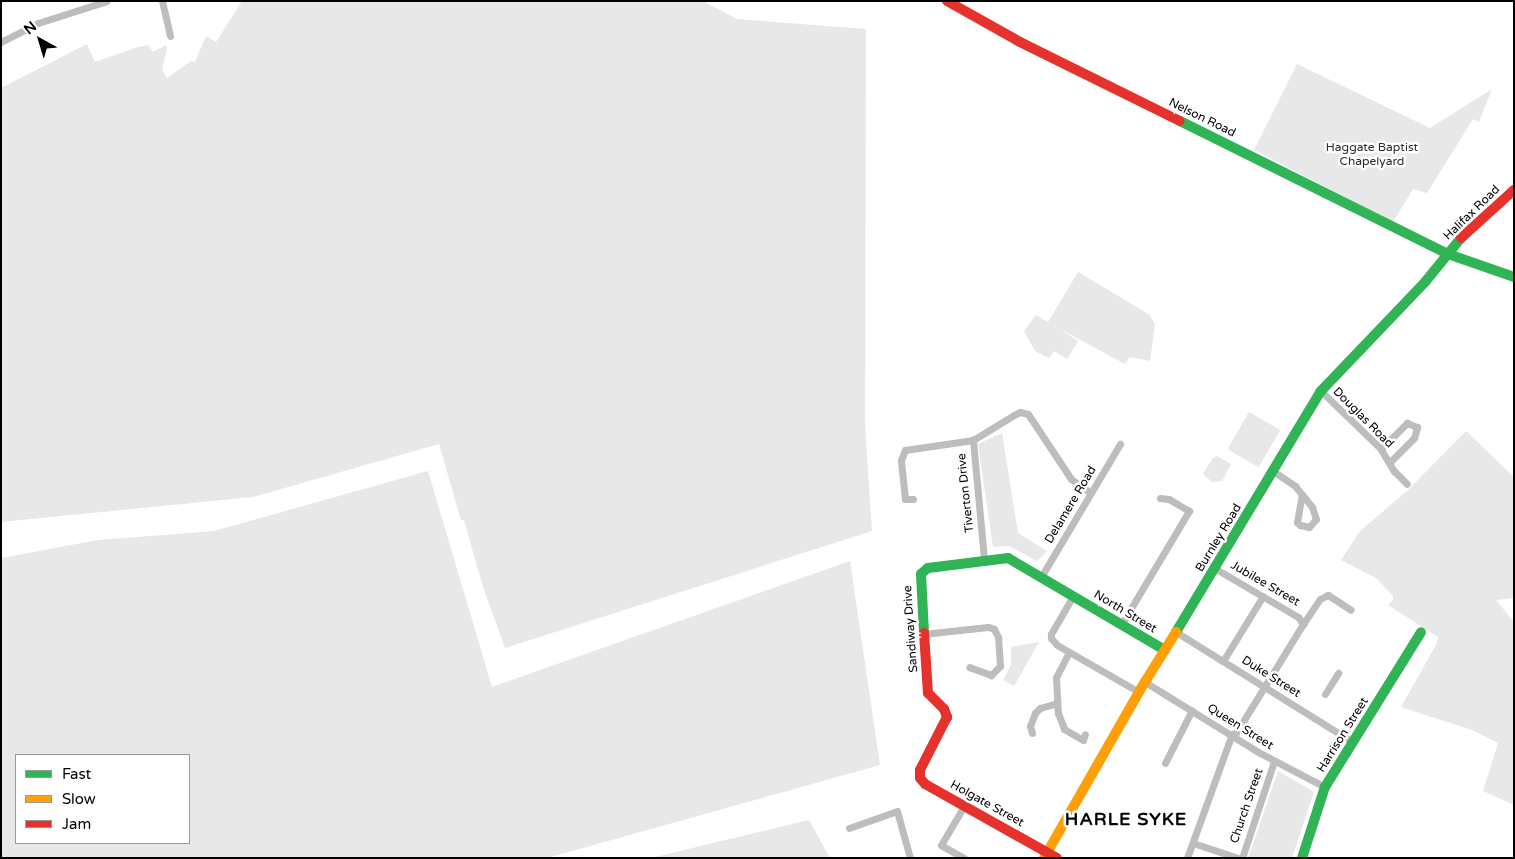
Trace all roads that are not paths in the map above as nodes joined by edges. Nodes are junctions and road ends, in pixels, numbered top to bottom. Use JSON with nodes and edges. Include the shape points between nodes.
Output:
{"nodes":[{"id":1,"x":107,"y":1,"type":"edge"},
{"id":2,"x":162,"y":1,"type":"edge"},
{"id":3,"x":947,"y":1,"type":"edge"},
{"id":4,"x":170,"y":36,"type":"dead end"},
{"id":5,"x":1,"y":42,"type":"edge"},
{"id":6,"x":1514,"y":190,"type":"edge"},
{"id":7,"x":1448,"y":254,"type":"junction"},
{"id":8,"x":1514,"y":277,"type":"edge"},
{"id":9,"x":1320,"y":391,"type":"junction"},
{"id":10,"x":973,"y":440,"type":"junction"},
{"id":11,"x":1120,"y":444,"type":"dead end"},
{"id":12,"x":1381,"y":449,"type":"junction"},
{"id":13,"x":1390,"y":462,"type":"junction"},
{"id":14,"x":1273,"y":471,"type":"junction"},
{"id":15,"x":1407,"y":484,"type":"dead end"},
{"id":16,"x":1091,"y":493,"type":"junction"},
{"id":17,"x":1302,"y":494,"type":"dead end"},
{"id":18,"x":1160,"y":498,"type":"dead end"},
{"id":19,"x":913,"y":499,"type":"dead end"},
{"id":20,"x":984,"y":559,"type":"junction"},
{"id":21,"x":1216,"y":569,"type":"junction"},
{"id":22,"x":1041,"y":576,"type":"junction"},
{"id":23,"x":1073,"y":596,"type":"junction"},
{"id":24,"x":1263,"y":596,"type":"junction"},
{"id":25,"x":1351,"y":610,"type":"dead end"},
{"id":26,"x":1302,"y":622,"type":"junction"},
{"id":27,"x":1121,"y":625,"type":"junction"},
{"id":28,"x":1176,"y":632,"type":"junction"},
{"id":29,"x":1421,"y":632,"type":"dead end"},
{"id":30,"x":924,"y":634,"type":"junction"},
{"id":31,"x":1165,"y":650,"type":"junction"},
{"id":32,"x":1069,"y":652,"type":"junction"},
{"id":33,"x":1223,"y":661,"type":"junction"},
{"id":34,"x":968,"y":667,"type":"dead end"},
{"id":35,"x":1338,"y":673,"type":"dead end"},
{"id":36,"x":1146,"y":682,"type":"junction"},
{"id":37,"x":1264,"y":686,"type":"junction"},
{"id":38,"x":1139,"y":692,"type":"junction"},
{"id":39,"x":1325,"y":694,"type":"dead end"},
{"id":40,"x":1057,"y":703,"type":"junction"},
{"id":41,"x":1192,"y":710,"type":"junction"},
{"id":42,"x":1029,"y":730,"type":"dead end"},
{"id":43,"x":1233,"y":735,"type":"junction"},
{"id":44,"x":1083,"y":739,"type":"dead end"},
{"id":45,"x":1353,"y":742,"type":"junction"},
{"id":46,"x":1274,"y":761,"type":"junction"},
{"id":47,"x":1165,"y":763,"type":"dead end"},
{"id":48,"x":919,"y":774,"type":"joint"},
{"id":49,"x":1325,"y":787,"type":"junction"},
{"id":50,"x":964,"y":806,"type":"junction"},
{"id":51,"x":850,"y":828,"type":"dead end"},
{"id":52,"x":1193,"y":843,"type":"junction"},
{"id":53,"x":1045,"y":855,"type":"edge"},
{"id":54,"x":910,"y":858,"type":"edge"},
{"id":55,"x":964,"y":858,"type":"edge"},
{"id":56,"x":1057,"y":858,"type":"edge"},
{"id":57,"x":1188,"y":858,"type":"edge"},
{"id":58,"x":1238,"y":858,"type":"edge"},
{"id":59,"x":1242,"y":858,"type":"edge"},
{"id":60,"x":1302,"y":858,"type":"edge"}],
"edges":[{"from":1,"to":5,"type":"street","via":[[38,23]]},
{"from":2,"to":4,"type":"street"},
{"from":3,"to":7,"type":"street","name":"Nelson Road","via":[[1020,42]]},
{"from":6,"to":7,"type":"street","name":"Halifax Road","via":[[1468,230]]},
{"from":7,"to":8,"type":"street","name":"Nelson Road"},
{"from":7,"to":9,"type":"street","name":"Burnley Road"},
{"from":9,"to":12,"type":"street","name":"Douglas Road"},
{"from":9,"to":14,"type":"street","name":"Burnley Road"},
{"from":10,"to":16,"type":"street","name":"Tiverton Drive","via":[[1014,414],[1028,414],[1072,479]]},
{"from":10,"to":19,"type":"street","via":[[905,450],[901,460],[901,500]]},
{"from":10,"to":20,"type":"street","name":"Tiverton Drive"},
{"from":11,"to":16,"type":"street","name":"Delamere Road"},
{"from":12,"to":13,"type":"street","name":"Douglas Road"},
{"from":12,"to":13,"type":"street","via":[[1407,423],[1417,427],[1414,438]]},
{"from":13,"to":15,"type":"street","name":"Douglas Road"},
{"from":14,"to":17,"type":"street"},
{"from":14,"to":21,"type":"street","name":"Burnley Road"},
{"from":16,"to":22,"type":"street","name":"Delamere Road"},
{"from":18,"to":27,"type":"street","via":[[1189,511]]},
{"from":20,"to":22,"type":"street","name":"Sandiway Drive","via":[[1008,558]]},
{"from":20,"to":30,"type":"street","name":"Sandiway Drive","via":[[924,570],[920,578]]},
{"from":21,"to":24,"type":"street","name":"Jubilee Street"},
{"from":21,"to":28,"type":"street","name":"Burnley Road"},
{"from":22,"to":23,"type":"street","name":"Sandiway Drive"},
{"from":23,"to":27,"type":"street","name":"North Street"},
{"from":23,"to":32,"type":"street","via":[[1051,635],[1054,643]]},
{"from":24,"to":26,"type":"street","name":"Jubilee Street"},
{"from":24,"to":33,"type":"street"},
{"from":25,"to":26,"type":"street","via":[[1328,595],[1320,599]]},
{"from":26,"to":37,"type":"street"},
{"from":27,"to":31,"type":"street","name":"North Street"},
{"from":28,"to":31,"type":"street","name":"Burnley Road"},
{"from":28,"to":33,"type":"street","name":"Duke Street"},
{"from":29,"to":45,"type":"street","name":"Harrison Street"},
{"from":30,"to":34,"type":"street","via":[[994,629],[998,637],[1000,666],[991,675]]},
{"from":30,"to":48,"type":"street","name":"Sandiway Drive","via":[[928,693],[944,709],[947,717]]},
{"from":31,"to":36,"type":"street","name":"Burnley Road"},
{"from":32,"to":38,"type":"street"},
{"from":32,"to":40,"type":"street","via":[[1056,677]]},
{"from":33,"to":37,"type":"street","name":"Duke Street"},
{"from":35,"to":39,"type":"street"},
{"from":36,"to":38,"type":"street","name":"Burnley Road"},
{"from":36,"to":41,"type":"street","name":"Queen Street"},
{"from":37,"to":43,"type":"street"},
{"from":37,"to":45,"type":"street","name":"Duke Street"},
{"from":38,"to":53,"type":"street","name":"Burnley Road"},
{"from":40,"to":42,"type":"street","via":[[1040,708]]},
{"from":40,"to":44,"type":"street","via":[[1064,729]]},
{"from":41,"to":43,"type":"street","name":"Queen Street"},
{"from":41,"to":47,"type":"street"},
{"from":43,"to":46,"type":"street","name":"Queen Street"},
{"from":43,"to":52,"type":"street"},
{"from":45,"to":49,"type":"street","name":"Harrison Street"},
{"from":46,"to":49,"type":"street","name":"Queen Street"},
{"from":46,"to":59,"type":"street","name":"Church Street"},
{"from":48,"to":50,"type":"street","name":"Holgate Street","via":[[925,784]]},
{"from":49,"to":60,"type":"street","name":"Harrison Street"},
{"from":50,"to":53,"type":"street","name":"Holgate Street"},
{"from":50,"to":55,"type":"street","via":[[941,845]]},
{"from":51,"to":54,"type":"street","via":[[897,811]]},
{"from":52,"to":57,"type":"street"},
{"from":52,"to":58,"type":"street"},
{"from":53,"to":56,"type":"street","name":"Holgate Street"}]}
